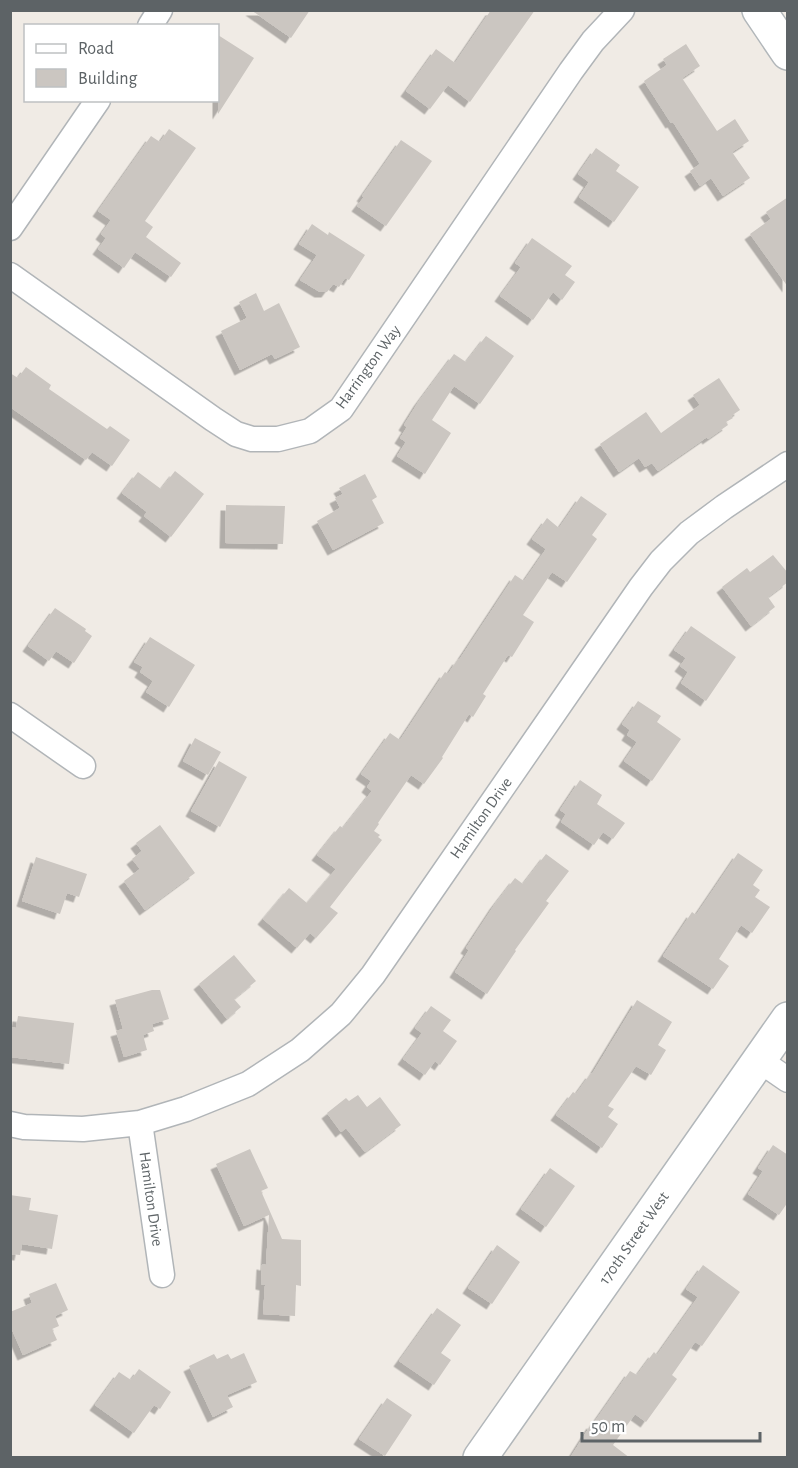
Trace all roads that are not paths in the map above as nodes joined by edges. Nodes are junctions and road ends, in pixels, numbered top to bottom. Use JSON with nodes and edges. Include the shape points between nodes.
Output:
{"nodes":[{"id":1,"x":160,"y":10,"type":"edge"},
{"id":2,"x":622,"y":10,"type":"edge"},
{"id":3,"x":759,"y":10,"type":"edge"},
{"id":4,"x":151,"y":24,"type":"edge"},
{"id":5,"x":788,"y":52,"type":"edge"},
{"id":6,"x":97,"y":102,"type":"edge"},
{"id":7,"x":10,"y":228,"type":"edge"},
{"id":8,"x":10,"y":275,"type":"edge"},
{"id":9,"x":788,"y":464,"type":"edge"},
{"id":10,"x":10,"y":716,"type":"edge"},
{"id":11,"x":83,"y":766,"type":"dead end"},
{"id":12,"x":788,"y":1019,"type":"edge"},
{"id":13,"x":759,"y":1060,"type":"junction"},
{"id":14,"x":788,"y":1080,"type":"edge"},
{"id":15,"x":140,"y":1123,"type":"junction"},
{"id":16,"x":10,"y":1124,"type":"edge"},
{"id":17,"x":162,"y":1275,"type":"dead end"},
{"id":18,"x":480,"y":1458,"type":"edge"}],
"edges":[{"from":1,"to":4,"type":"street"},
{"from":2,"to":8,"type":"street","name":"Harrington Way","via":[[571,70],[341,409],[310,432],[278,439],[252,439],[236,434]]},
{"from":3,"to":5,"type":"street"},
{"from":6,"to":7,"type":"street"},
{"from":9,"to":15,"type":"street","name":"Hamilton Drive","via":[[688,533],[661,561],[342,1014],[300,1050],[248,1084]]},
{"from":10,"to":11,"type":"street"},
{"from":12,"to":13,"type":"street","name":"170th Street West"},
{"from":13,"to":14,"type":"street"},
{"from":13,"to":18,"type":"street","name":"170th Street West"},
{"from":15,"to":16,"type":"street","name":"Hamilton Drive","via":[[83,1129]]},
{"from":15,"to":17,"type":"street","name":"Hamilton Drive"}]}
